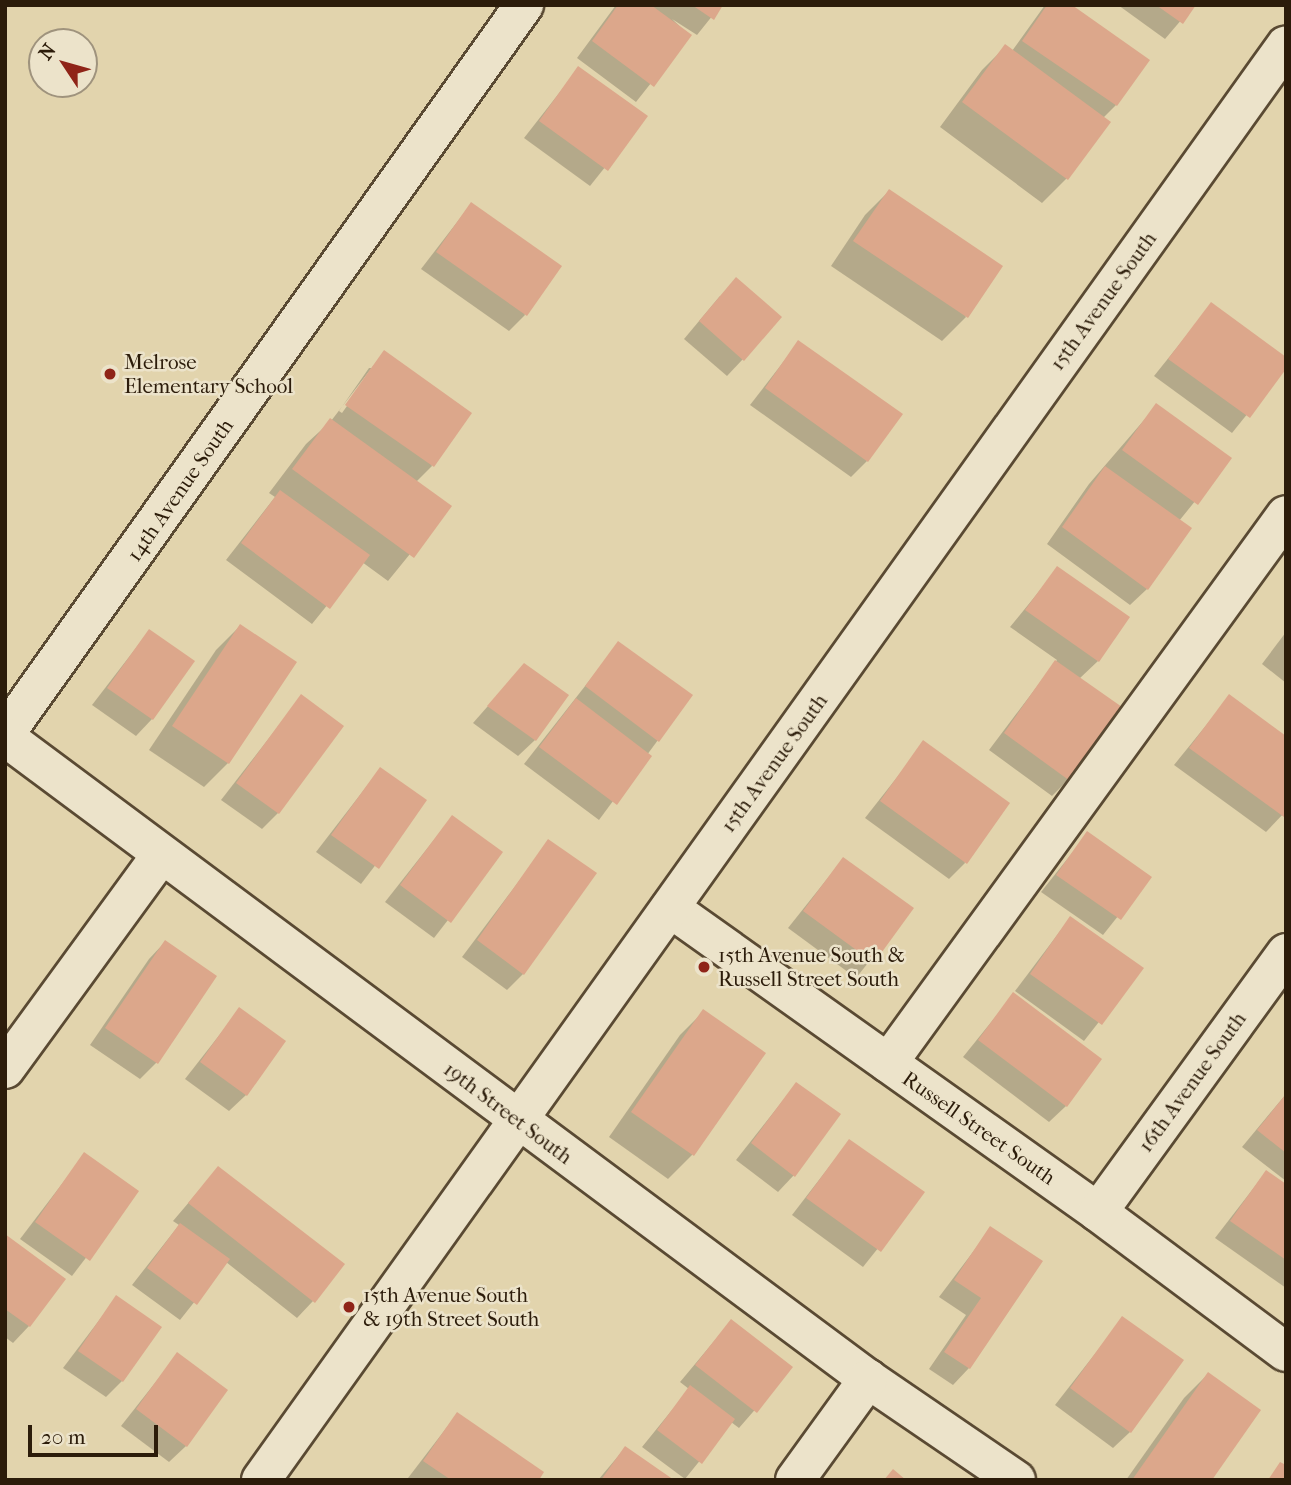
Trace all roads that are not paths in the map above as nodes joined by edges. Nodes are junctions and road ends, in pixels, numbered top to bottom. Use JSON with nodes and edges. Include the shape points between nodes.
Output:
{"nodes":[{"id":1,"x":524,"y":5,"type":"edge"},
{"id":2,"x":1282,"y":59,"type":"edge"},
{"id":3,"x":1286,"y":515,"type":"edge"},
{"id":4,"x":5,"y":736,"type":"edge"},
{"id":5,"x":161,"y":855,"type":"junction"},
{"id":6,"x":670,"y":908,"type":"junction"},
{"id":7,"x":1286,"y":953,"type":"edge"},
{"id":8,"x":888,"y":1063,"type":"junction"},
{"id":9,"x":5,"y":1069,"type":"edge"},
{"id":10,"x":518,"y":1120,"type":"junction"},
{"id":11,"x":1098,"y":1212,"type":"junction"},
{"id":12,"x":1286,"y":1352,"type":"edge"},
{"id":13,"x":868,"y":1379,"type":"junction"},
{"id":14,"x":261,"y":1480,"type":"edge"},
{"id":15,"x":795,"y":1480,"type":"edge"},
{"id":16,"x":1016,"y":1480,"type":"edge"}],
"edges":[{"from":1,"to":4,"type":"street","name":"14th Avenue South"},
{"from":2,"to":6,"type":"street","name":"15th Avenue South"},
{"from":3,"to":8,"type":"street"},
{"from":4,"to":5,"type":"street","name":"19th Street South"},
{"from":5,"to":9,"type":"street"},
{"from":5,"to":10,"type":"street","name":"19th Street South"},
{"from":6,"to":8,"type":"street","name":"Russell Street South"},
{"from":6,"to":10,"type":"street","name":"15th Avenue South"},
{"from":7,"to":11,"type":"street","name":"16th Avenue South"},
{"from":8,"to":11,"type":"street","name":"Russell Street South"},
{"from":10,"to":13,"type":"street","name":"19th Street South"},
{"from":10,"to":14,"type":"street","name":"15th Avenue South"},
{"from":11,"to":12,"type":"street","name":"Russell Street South"},
{"from":13,"to":15,"type":"street"},
{"from":13,"to":16,"type":"street","name":"19th Street South"}]}
